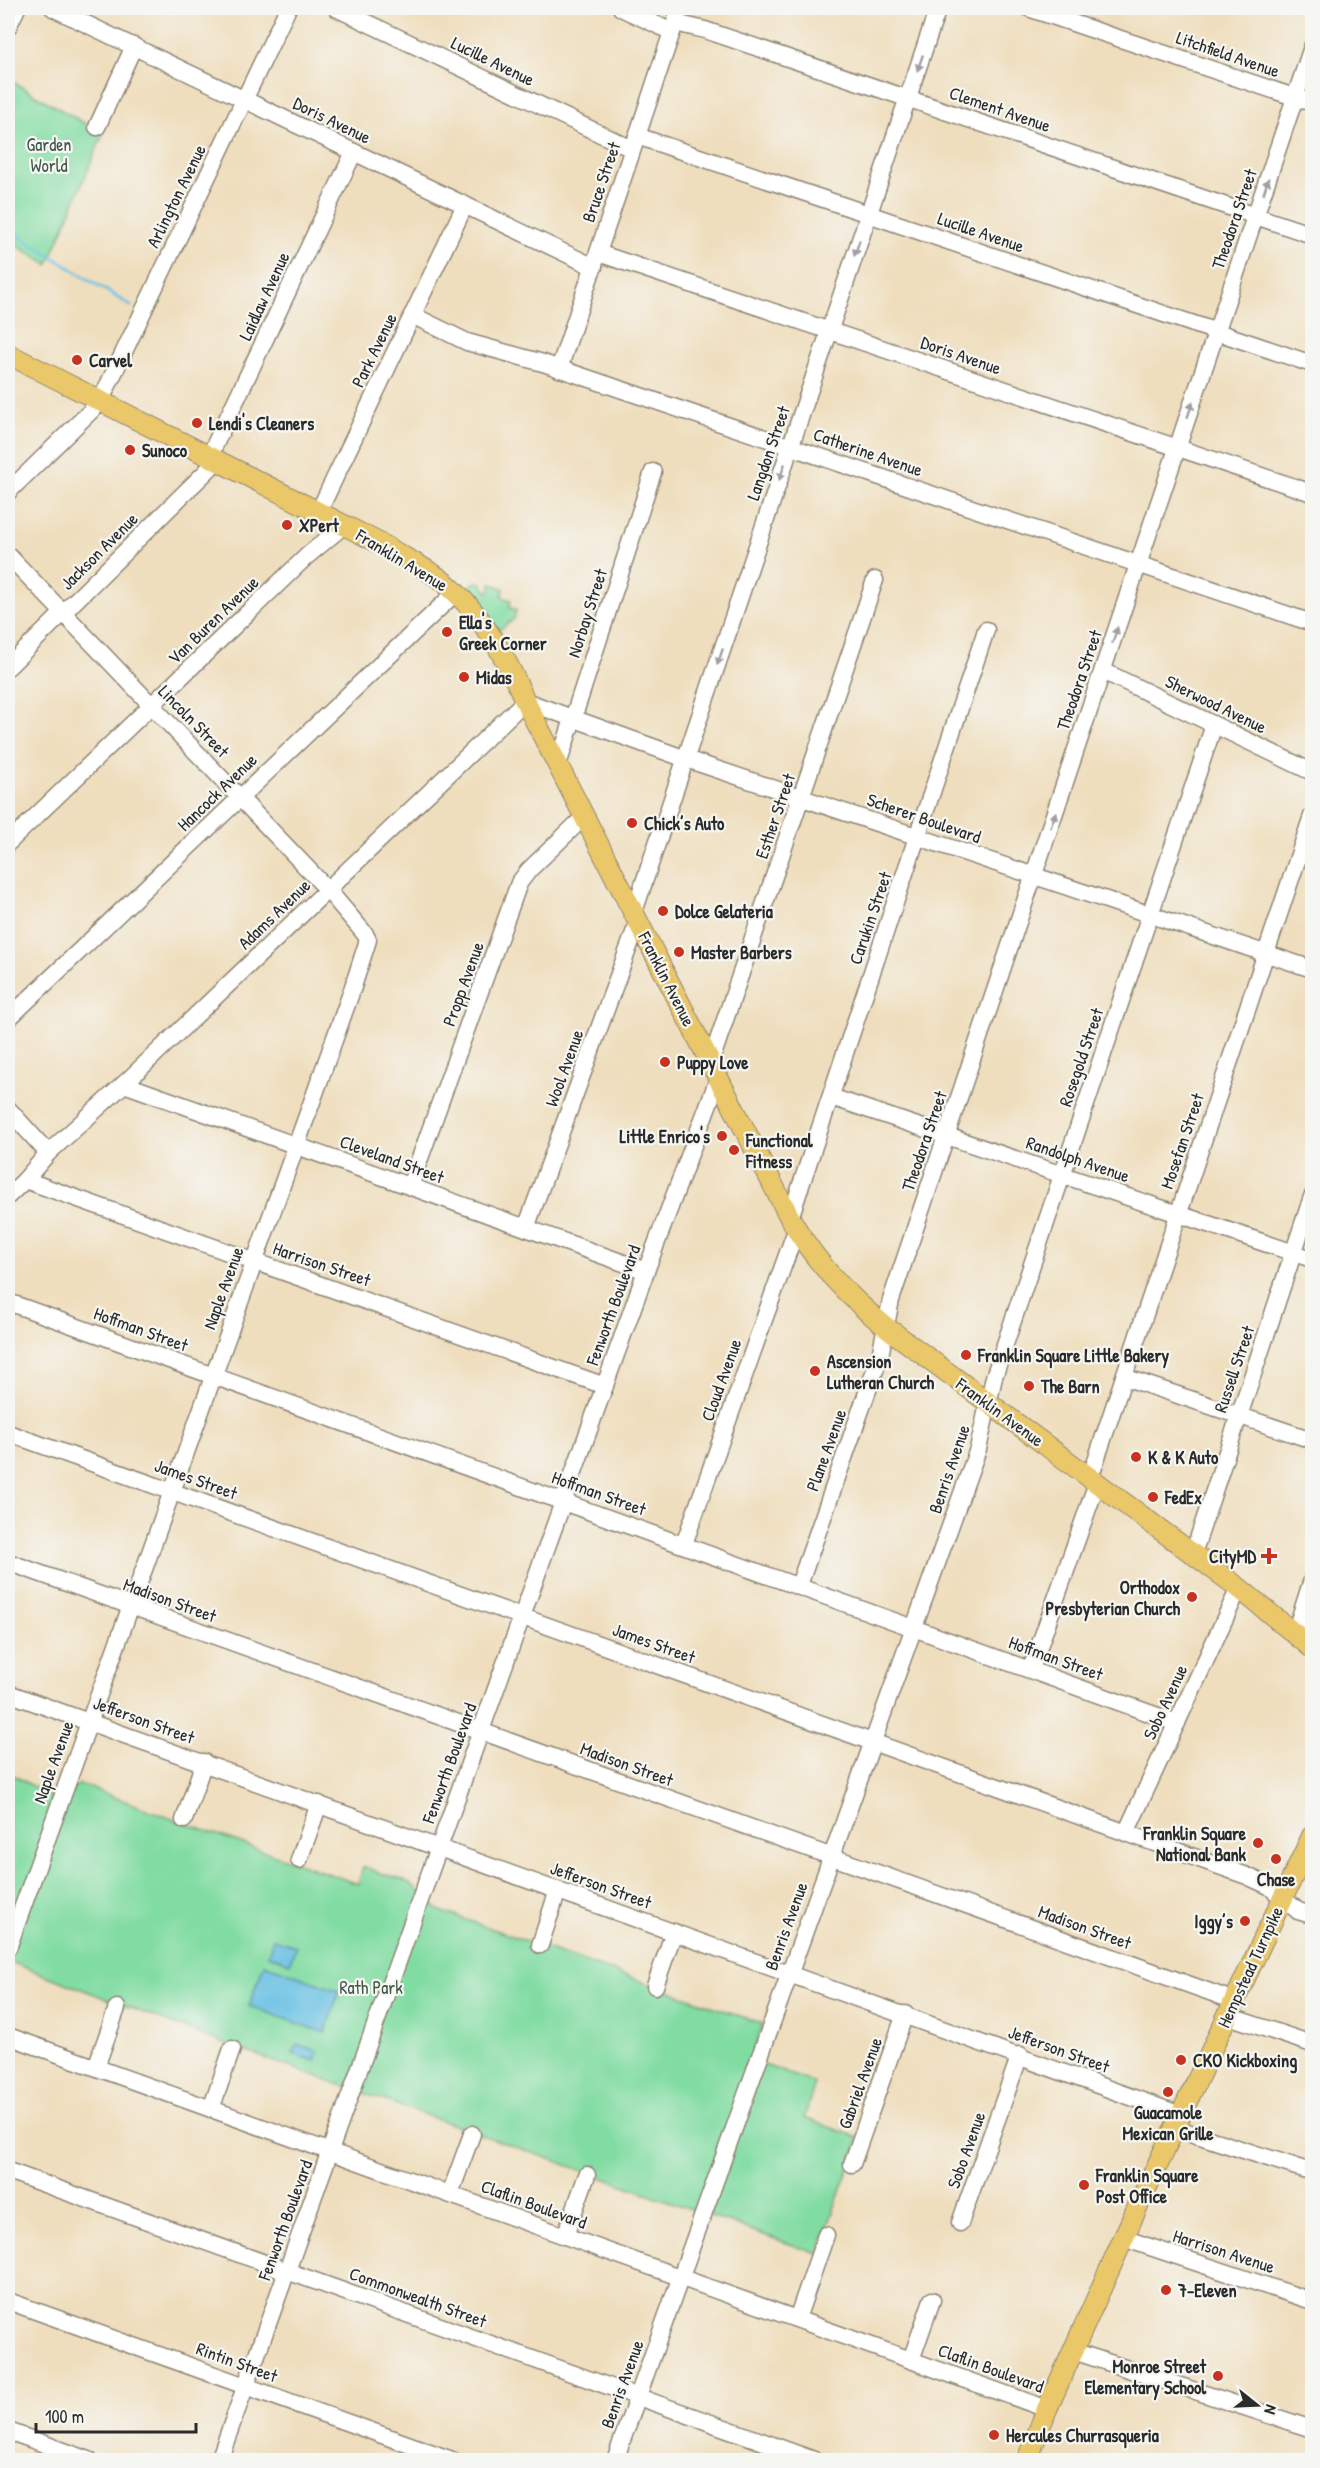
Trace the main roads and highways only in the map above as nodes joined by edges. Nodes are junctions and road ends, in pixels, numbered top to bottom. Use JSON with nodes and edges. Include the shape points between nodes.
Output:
{"nodes":[{"id":1,"x":8,"y":354,"type":"edge"},
{"id":2,"x":1312,"y":1648,"type":"edge"},
{"id":3,"x":1312,"y":1836,"type":"edge"},
{"id":4,"x":1027,"y":2460,"type":"edge"}],
"edges":[{"from":1,"to":2,"type":"main road","name":"Franklin Avenue","via":[[444,582],[491,636],[513,674],[793,1224],[837,1284],[886,1327],[1239,1588]]},
{"from":3,"to":4,"type":"main road","name":"Hempstead Turnpike","via":[[1123,2238]]}]}
